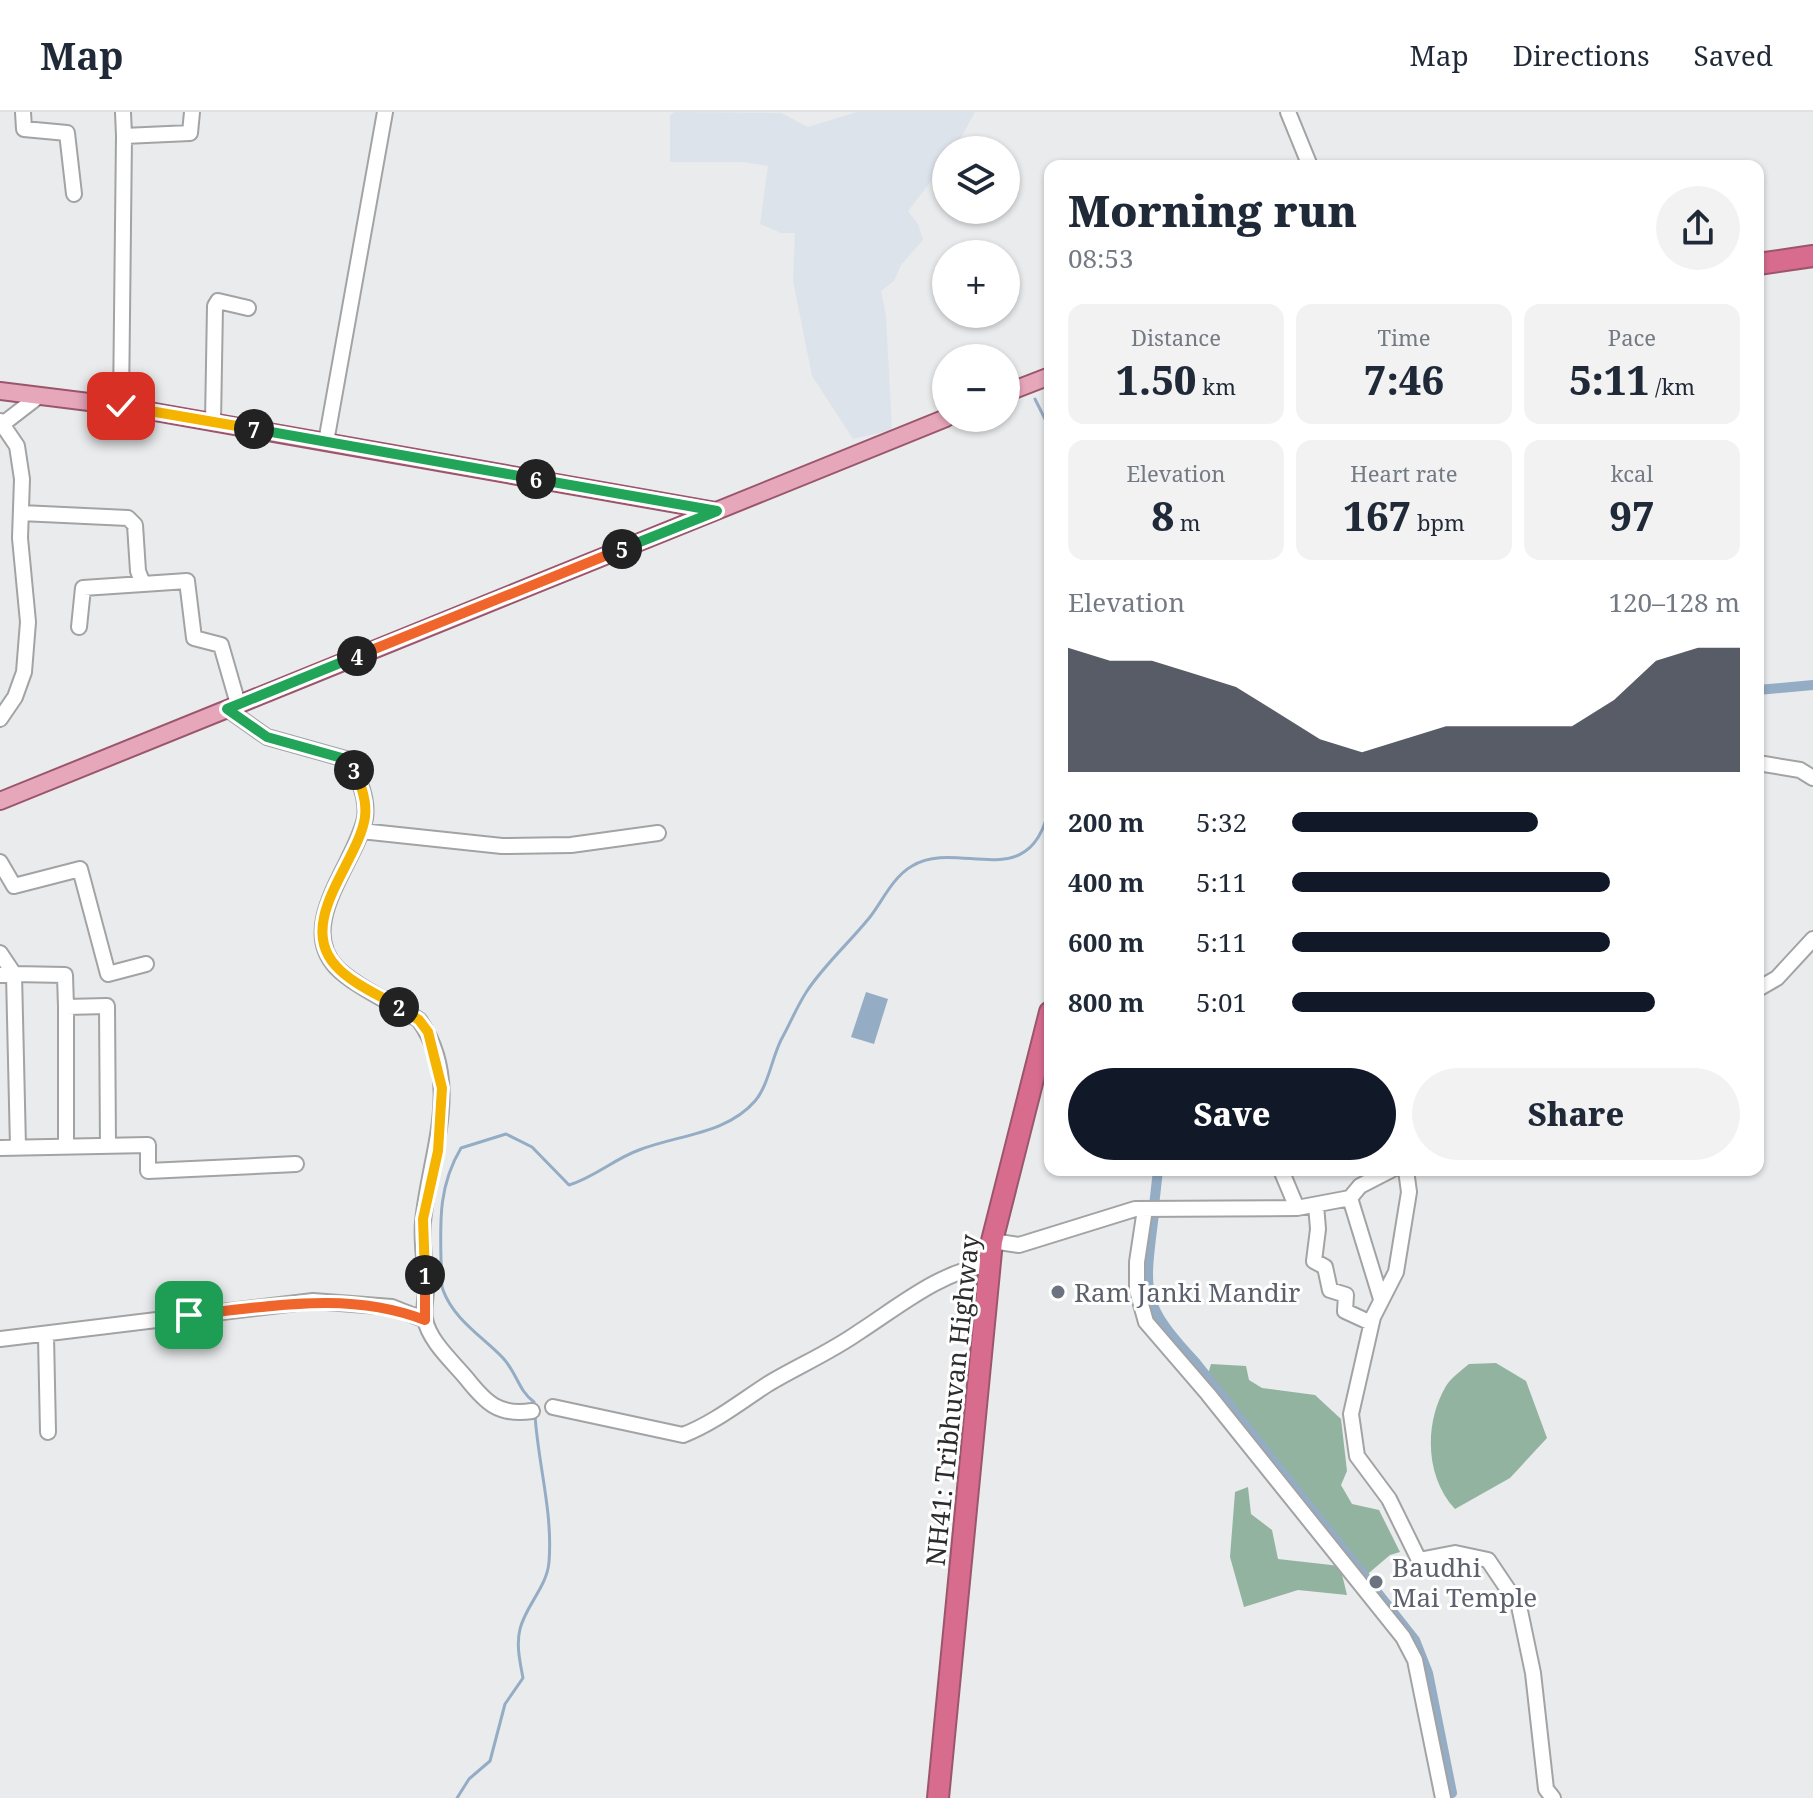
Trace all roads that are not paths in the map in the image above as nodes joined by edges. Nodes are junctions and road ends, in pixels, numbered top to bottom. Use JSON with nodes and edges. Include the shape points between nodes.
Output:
{"nodes":[{"id":1,"x":23,"y":112,"type":"edge"},
{"id":2,"x":123,"y":112,"type":"edge"},
{"id":3,"x":192,"y":112,"type":"edge"},
{"id":4,"x":385,"y":112,"type":"edge"},
{"id":5,"x":1288,"y":112,"type":"edge"},
{"id":6,"x":124,"y":136,"type":"junction"},
{"id":7,"x":1308,"y":160,"type":"edge"},
{"id":8,"x":74,"y":194,"type":"dead end"},
{"id":9,"x":1813,"y":256,"type":"edge"},
{"id":10,"x":1764,"y":263,"type":"edge"},
{"id":11,"x":248,"y":308,"type":"dead end"},
{"id":12,"x":1044,"y":378,"type":"edge"},
{"id":13,"x":1020,"y":388,"type":"edge"},
{"id":14,"x":0,"y":391,"type":"edge"},
{"id":15,"x":39,"y":396,"type":"junction"},
{"id":16,"x":121,"y":406,"type":"junction"},
{"id":17,"x":2,"y":422,"type":"edge"},
{"id":18,"x":213,"y":422,"type":"junction"},
{"id":19,"x":932,"y":424,"type":"edge"},
{"id":20,"x":326,"y":442,"type":"junction"},
{"id":21,"x":717,"y":511,"type":"junction"},
{"id":22,"x":21,"y":513,"type":"junction"},
{"id":23,"x":143,"y":584,"type":"junction"},
{"id":24,"x":79,"y":627,"type":"dead end"},
{"id":25,"x":233,"y":706,"type":"junction"},
{"id":26,"x":0,"y":719,"type":"edge"},
{"id":27,"x":1764,"y":764,"type":"edge"},
{"id":28,"x":1813,"y":778,"type":"edge"},
{"id":29,"x":0,"y":801,"type":"edge"},
{"id":30,"x":361,"y":831,"type":"junction"},
{"id":31,"x":658,"y":833,"type":"dead end"},
{"id":32,"x":0,"y":862,"type":"edge"},
{"id":33,"x":1813,"y":939,"type":"edge"},
{"id":34,"x":0,"y":953,"type":"edge"},
{"id":35,"x":146,"y":964,"type":"dead end"},
{"id":36,"x":7,"y":975,"type":"edge"},
{"id":37,"x":1764,"y":986,"type":"edge"},
{"id":38,"x":66,"y":1007,"type":"junction"},
{"id":39,"x":1044,"y":1036,"type":"edge"},
{"id":40,"x":108,"y":1146,"type":"junction"},
{"id":41,"x":18,"y":1147,"type":"junction"},
{"id":42,"x":66,"y":1147,"type":"junction"},
{"id":43,"x":0,"y":1148,"type":"edge"},
{"id":44,"x":296,"y":1164,"type":"dead end"},
{"id":45,"x":1284,"y":1176,"type":"edge"},
{"id":46,"x":1379,"y":1176,"type":"edge"},
{"id":47,"x":1407,"y":1176,"type":"edge"},
{"id":48,"x":1350,"y":1198,"type":"junction"},
{"id":49,"x":1316,"y":1205,"type":"junction"},
{"id":50,"x":1297,"y":1208,"type":"junction"},
{"id":51,"x":1145,"y":1209,"type":"junction"},
{"id":52,"x":992,"y":1241,"type":"junction"},
{"id":53,"x":989,"y":1265,"type":"junction"},
{"id":54,"x":1381,"y":1299,"type":"junction"},
{"id":55,"x":425,"y":1320,"type":"junction"},
{"id":56,"x":1371,"y":1323,"type":"junction"},
{"id":57,"x":46,"y":1336,"type":"junction"},
{"id":58,"x":0,"y":1339,"type":"edge"},
{"id":59,"x":553,"y":1407,"type":"dead end"},
{"id":60,"x":532,"y":1411,"type":"dead end"},
{"id":61,"x":48,"y":1432,"type":"dead end"},
{"id":62,"x":938,"y":1798,"type":"edge"},
{"id":63,"x":1443,"y":1798,"type":"edge"},
{"id":64,"x":1553,"y":1798,"type":"edge"}],
"edges":[{"from":1,"to":8,"type":"street","via":[[24,129],[67,133]]},
{"from":2,"to":6,"type":"street"},
{"from":3,"to":6,"type":"street","via":[[190,133]]},
{"from":4,"to":20,"type":"street"},
{"from":5,"to":7,"type":"street"},
{"from":6,"to":16,"type":"street"},
{"from":9,"to":10,"type":"highway"},
{"from":11,"to":18,"type":"street","via":[[218,301],[215,306]]},
{"from":12,"to":13,"type":"main road"},
{"from":14,"to":15,"type":"main road"},
{"from":15,"to":16,"type":"main road"},
{"from":15,"to":17,"type":"street"},
{"from":16,"to":18,"type":"main road"},
{"from":17,"to":22,"type":"street","via":[[17,446]]},
{"from":18,"to":20,"type":"main road"},
{"from":19,"to":21,"type":"main road"},
{"from":20,"to":21,"type":"main road"},
{"from":21,"to":25,"type":"main road"},
{"from":22,"to":23,"type":"street","via":[[128,518],[135,525]]},
{"from":22,"to":26,"type":"street","via":[[28,622],[24,672]]},
{"from":23,"to":24,"type":"street","via":[[83,588]]},
{"from":23,"to":25,"type":"street","via":[[187,581],[194,638],[221,645]]},
{"from":25,"to":29,"type":"main road"},
{"from":25,"to":30,"type":"street","via":[[267,737],[349,760],[362,787],[366,815]]},
{"from":27,"to":28,"type":"street","via":[[1800,770]]},
{"from":30,"to":31,"type":"street","via":[[502,846],[571,845]]},
{"from":30,"to":55,"type":"street","via":[[334,884],[324,925],[325,950],[337,968],[419,1020],[428,1032],[442,1108],[423,1219]]},
{"from":32,"to":35,"type":"street","via":[[14,886],[80,869],[108,974]]},
{"from":33,"to":37,"type":"street"},
{"from":34,"to":36,"type":"street"},
{"from":36,"to":38,"type":"street","via":[[65,975]]},
{"from":36,"to":41,"type":"street"},
{"from":38,"to":40,"type":"street","via":[[107,1006]]},
{"from":38,"to":42,"type":"street"},
{"from":39,"to":52,"type":"highway","name":"NH41: Tribhuvan Highway"},
{"from":40,"to":42,"type":"street"},
{"from":40,"to":44,"type":"street","via":[[148,1145],[148,1171]]},
{"from":41,"to":42,"type":"street"},
{"from":41,"to":43,"type":"street"},
{"from":45,"to":50,"type":"street"},
{"from":46,"to":48,"type":"street"},
{"from":47,"to":54,"type":"street","via":[[1396,1272]]},
{"from":48,"to":49,"type":"street"},
{"from":48,"to":54,"type":"street"},
{"from":49,"to":50,"type":"street"},
{"from":49,"to":56,"type":"street","via":[[1314,1261],[1325,1267],[1330,1290],[1346,1295],[1345,1311]]},
{"from":50,"to":51,"type":"street"},
{"from":51,"to":52,"type":"street","via":[[1119,1211],[1019,1245]]},
{"from":51,"to":63,"type":"street","via":[[1137,1290],[1146,1322],[1403,1637],[1415,1660]]},
{"from":52,"to":53,"type":"highway","name":"NH41: Tribhuvan Highway"},
{"from":53,"to":59,"type":"street","via":[[940,1281],[818,1360],[683,1435]]},
{"from":53,"to":62,"type":"highway","name":"NH41: Tribhuvan Highway"},
{"from":54,"to":56,"type":"street"},
{"from":55,"to":57,"type":"street","via":[[392,1307],[313,1301]]},
{"from":55,"to":60,"type":"street","via":[[488,1405],[512,1414]]},
{"from":56,"to":64,"type":"street","via":[[1351,1414],[1357,1456],[1389,1499],[1419,1560],[1455,1553],[1488,1560],[1519,1606],[1533,1673],[1546,1789]]},
{"from":57,"to":58,"type":"street"},
{"from":57,"to":61,"type":"street"}]}
